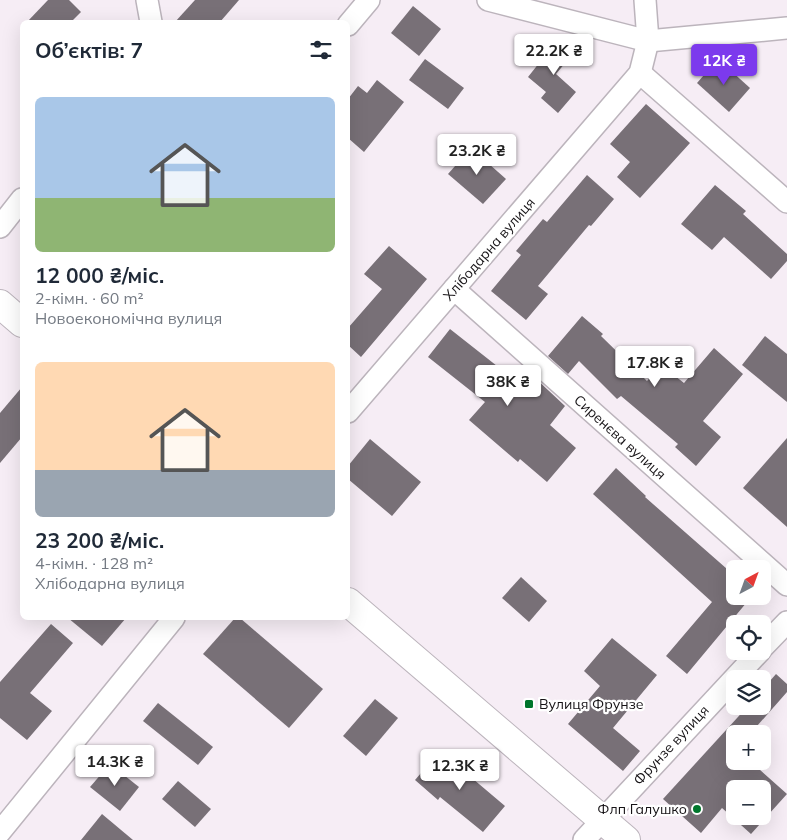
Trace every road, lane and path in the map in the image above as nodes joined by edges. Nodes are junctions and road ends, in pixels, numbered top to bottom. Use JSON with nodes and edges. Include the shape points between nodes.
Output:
{"nodes":[{"id":1,"x":147,"y":0,"type":"edge"},
{"id":2,"x":369,"y":0,"type":"edge"},
{"id":3,"x":488,"y":0,"type":"edge"},
{"id":4,"x":645,"y":0,"type":"edge"},
{"id":5,"x":151,"y":20,"type":"edge"},
{"id":6,"x":350,"y":23,"type":"edge"},
{"id":7,"x":787,"y":28,"type":"edge"},
{"id":8,"x":648,"y":41,"type":"junction"},
{"id":9,"x":640,"y":73,"type":"junction"},
{"id":10,"x":20,"y":202,"type":"edge"},
{"id":11,"x":787,"y":202,"type":"edge"},
{"id":12,"x":0,"y":227,"type":"edge"},
{"id":13,"x":454,"y":289,"type":"junction"},
{"id":14,"x":0,"y":304,"type":"edge"},
{"id":15,"x":20,"y":321,"type":"edge"},
{"id":16,"x":350,"y":410,"type":"edge"},
{"id":17,"x":787,"y":585,"type":"edge"},
{"id":18,"x":350,"y":604,"type":"edge"},
{"id":19,"x":172,"y":620,"type":"edge"},
{"id":20,"x":787,"y":622,"type":"edge"},
{"id":21,"x":771,"y":639,"type":"edge"},
{"id":22,"x":752,"y":660,"type":"edge"},
{"id":23,"x":602,"y":819,"type":"junction"},
{"id":24,"x":0,"y":832,"type":"edge"},
{"id":25,"x":584,"y":840,"type":"edge"},
{"id":26,"x":626,"y":840,"type":"edge"}],
"edges":[{"from":1,"to":5,"type":"street"},
{"from":2,"to":6,"type":"street"},
{"from":3,"to":8,"type":"street"},
{"from":4,"to":8,"type":"street","name":"Хлібодарна вулиця"},
{"from":7,"to":8,"type":"street"},
{"from":8,"to":9,"type":"street","name":"Хлібодарна вулиця"},
{"from":9,"to":11,"type":"street"},
{"from":9,"to":13,"type":"street","name":"Хлібодарна вулиця"},
{"from":10,"to":12,"type":"street"},
{"from":13,"to":16,"type":"street","name":"Хлібодарна вулиця"},
{"from":13,"to":17,"type":"street","name":"Сиренєва вулиця"},
{"from":14,"to":15,"type":"main road"},
{"from":18,"to":23,"type":"main road"},
{"from":19,"to":24,"type":"street"},
{"from":20,"to":21,"type":"street"},
{"from":22,"to":23,"type":"street","name":"Фрунзе вулиця"},
{"from":23,"to":25,"type":"street","name":"Фрунзе вулиця"},
{"from":23,"to":26,"type":"main road"}]}
